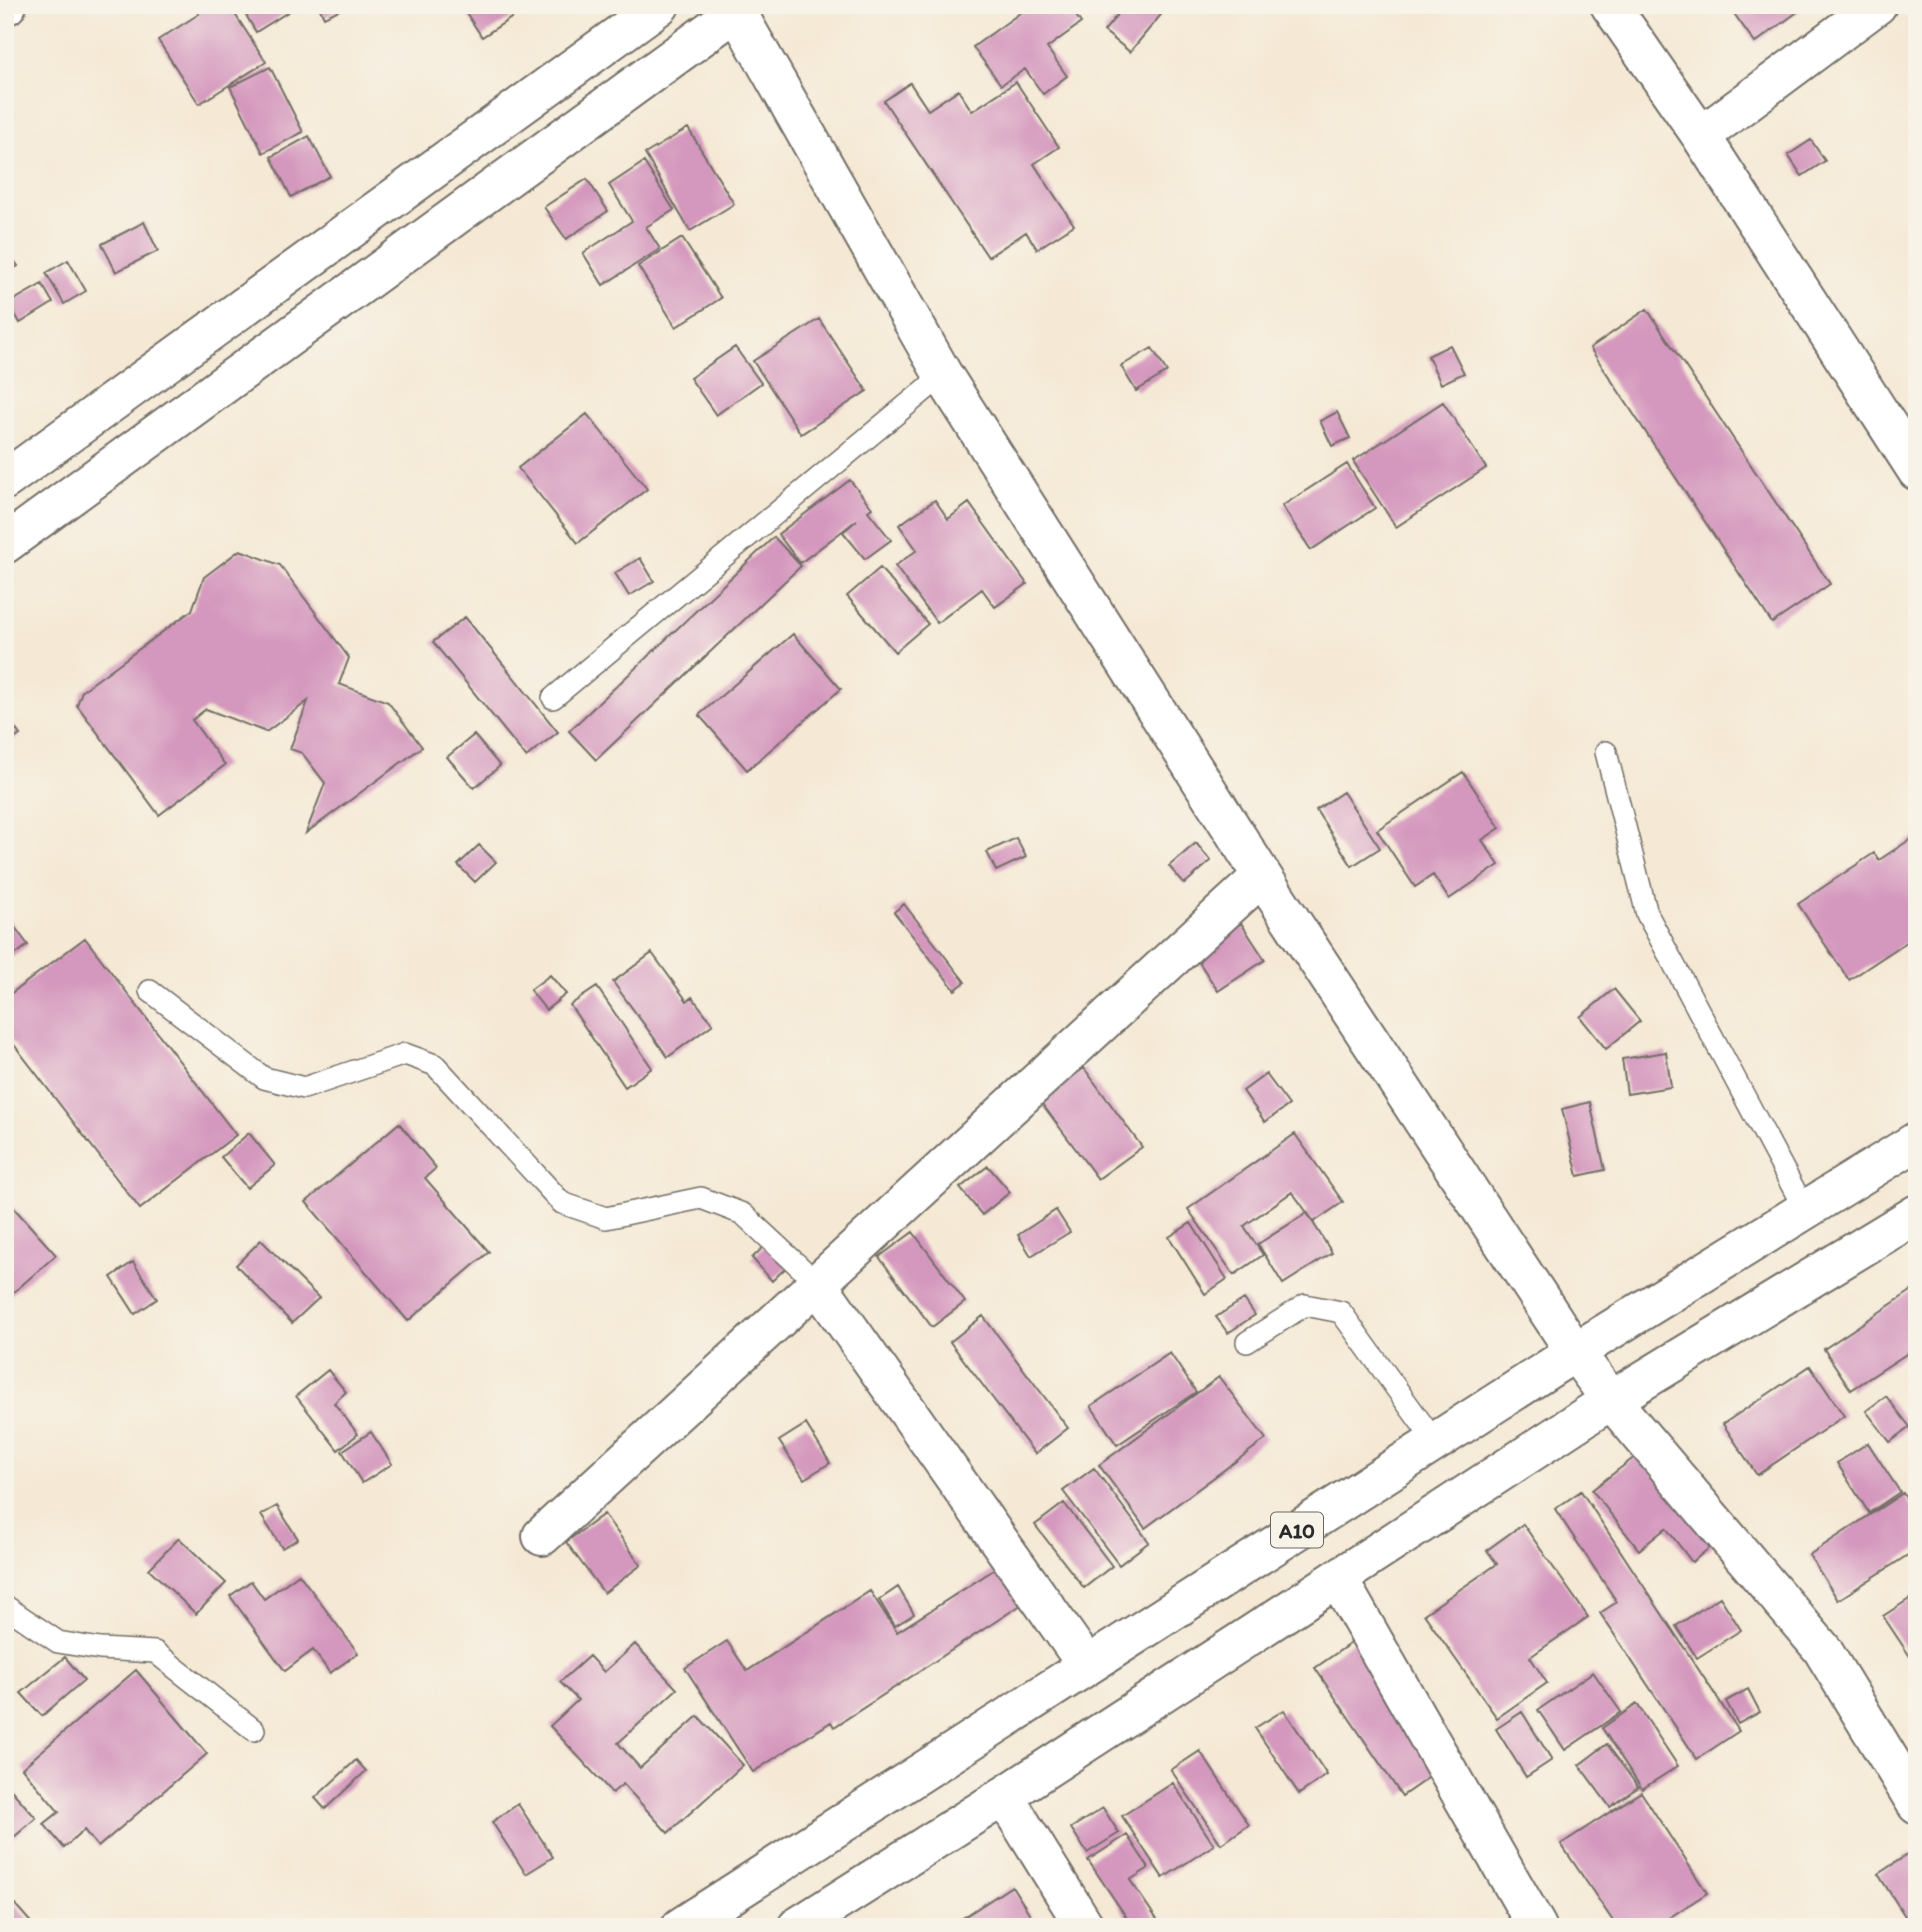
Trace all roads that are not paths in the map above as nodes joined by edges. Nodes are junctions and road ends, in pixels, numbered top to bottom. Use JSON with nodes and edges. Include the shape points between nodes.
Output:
{"nodes":[{"id":1,"x":660,"y":5,"type":"edge"},
{"id":2,"x":1610,"y":5,"type":"edge"},
{"id":3,"x":1877,"y":5,"type":"edge"},
{"id":4,"x":738,"y":7,"type":"edge"},
{"id":5,"x":1701,"y":136,"type":"junction"},
{"id":6,"x":943,"y":374,"type":"junction"},
{"id":7,"x":1917,"y":471,"type":"edge"},
{"id":8,"x":5,"y":480,"type":"edge"},
{"id":9,"x":5,"y":544,"type":"edge"},
{"id":10,"x":553,"y":698,"type":"dead end"},
{"id":11,"x":1605,"y":752,"type":"dead end"},
{"id":12,"x":1262,"y":876,"type":"junction"},
{"id":13,"x":150,"y":991,"type":"dead end"},
{"id":14,"x":1917,"y":1141,"type":"edge"},
{"id":15,"x":1805,"y":1210,"type":"junction"},
{"id":16,"x":1917,"y":1214,"type":"edge"},
{"id":17,"x":817,"y":1283,"type":"junction"},
{"id":18,"x":1247,"y":1342,"type":"dead end"},
{"id":19,"x":1575,"y":1352,"type":"junction"},
{"id":20,"x":1611,"y":1400,"type":"junction"},
{"id":21,"x":1435,"y":1442,"type":"junction"},
{"id":22,"x":542,"y":1536,"type":"dead end"},
{"id":23,"x":1338,"y":1580,"type":"junction"},
{"id":24,"x":5,"y":1606,"type":"edge"},
{"id":25,"x":1086,"y":1664,"type":"junction"},
{"id":26,"x":254,"y":1730,"type":"dead end"},
{"id":27,"x":1004,"y":1796,"type":"junction"},
{"id":28,"x":1917,"y":1805,"type":"edge"},
{"id":29,"x":681,"y":1927,"type":"edge"},
{"id":30,"x":797,"y":1927,"type":"edge"},
{"id":31,"x":1085,"y":1927,"type":"edge"},
{"id":32,"x":1537,"y":1927,"type":"edge"}],
"edges":[{"from":1,"to":8,"type":"main road"},
{"from":2,"to":5,"type":"main road"},
{"from":3,"to":5,"type":"main road"},
{"from":4,"to":6,"type":"main road"},
{"from":4,"to":9,"type":"main road"},
{"from":5,"to":7,"type":"main road"},
{"from":6,"to":10,"type":"lane"},
{"from":6,"to":12,"type":"main road"},
{"from":11,"to":15,"type":"lane","via":[[1647,914]]},
{"from":12,"to":17,"type":"main road"},
{"from":12,"to":19,"type":"main road"},
{"from":13,"to":17,"type":"lane","via":[[264,1078],[304,1088],[405,1054],[435,1065],[562,1203],[606,1218],[701,1198],[743,1214]]},
{"from":14,"to":15,"type":"main road","number":"A10"},
{"from":15,"to":19,"type":"main road","number":"A10"},
{"from":16,"to":20,"type":"main road"},
{"from":17,"to":22,"type":"main road"},
{"from":17,"to":25,"type":"main road"},
{"from":18,"to":21,"type":"lane","via":[[1305,1305],[1341,1312]]},
{"from":19,"to":20,"type":"main road"},
{"from":19,"to":21,"type":"main road","number":"A10"},
{"from":20,"to":23,"type":"main road"},
{"from":20,"to":28,"type":"main road","via":[[1822,1649]]},
{"from":21,"to":25,"type":"main road","number":"A10"},
{"from":23,"to":27,"type":"main road"},
{"from":23,"to":32,"type":"main road"},
{"from":24,"to":26,"type":"lane","via":[[58,1642],[155,1652]]},
{"from":25,"to":29,"type":"main road","number":"A10"},
{"from":27,"to":30,"type":"main road"},
{"from":27,"to":31,"type":"main road"}]}
